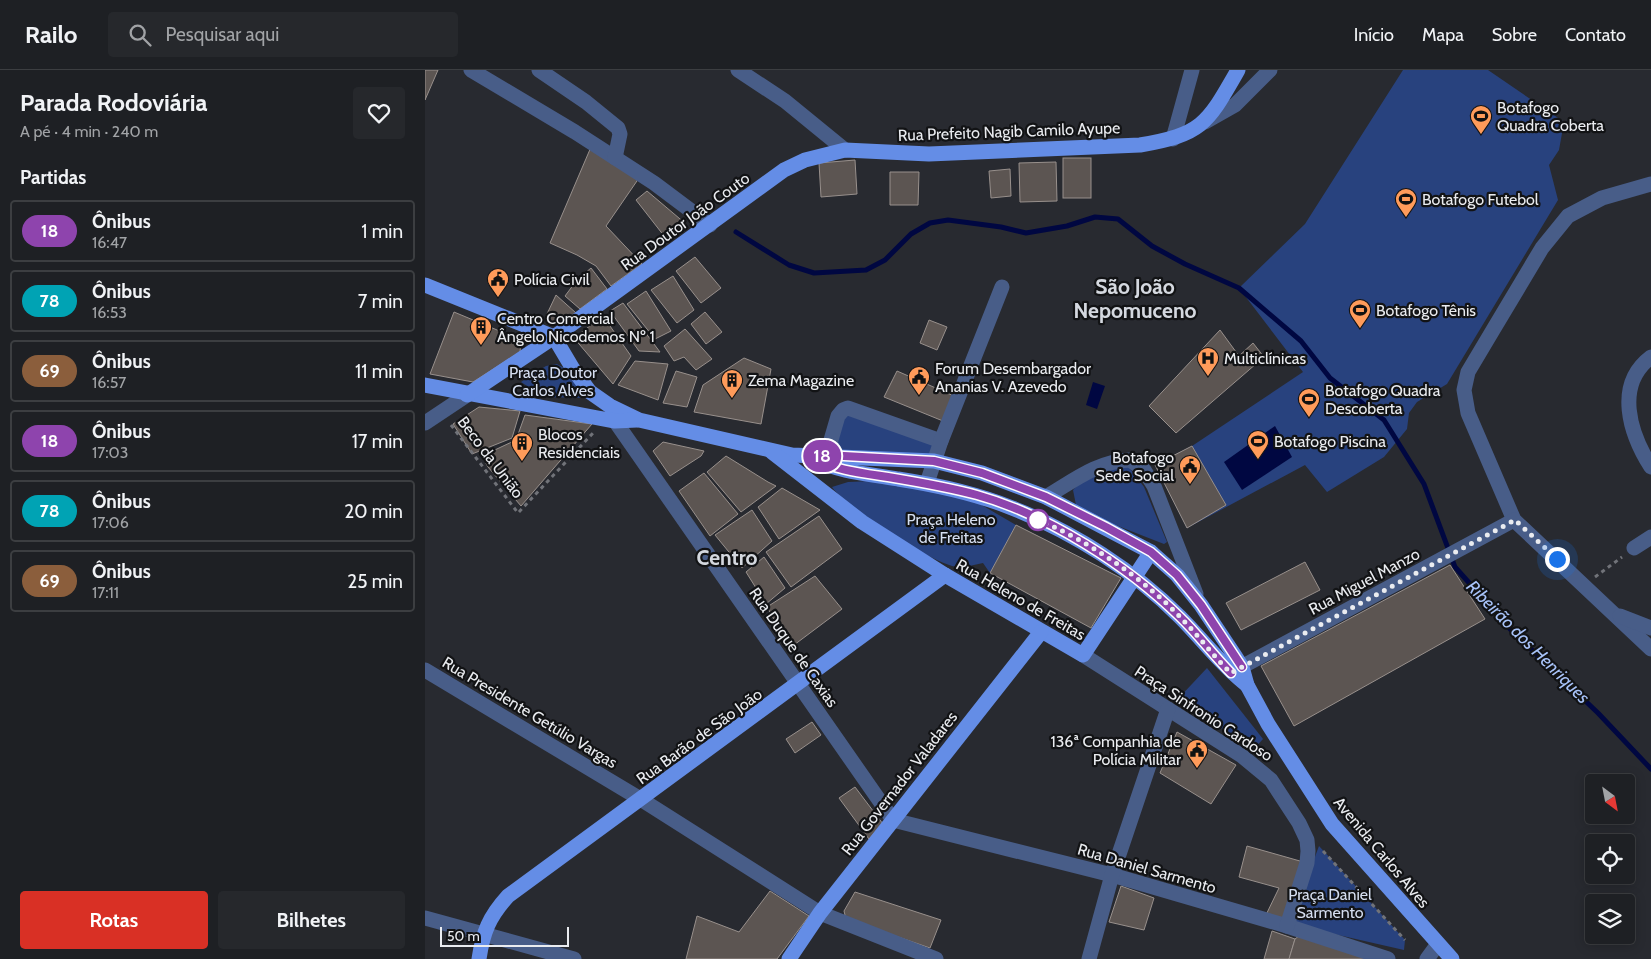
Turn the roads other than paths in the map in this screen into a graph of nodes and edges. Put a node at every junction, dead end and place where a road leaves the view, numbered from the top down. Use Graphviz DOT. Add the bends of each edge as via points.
graph roads {
  1 [pos="471,70"];
  2 [pos="539,70"];
  3 [pos="738,70"];
  4 [pos="1192,70"];
  5 [pos="1238,70"];
  6 [pos="1270,70"];
  7 [pos="1205,122"];
  8 [pos="1173,139"];
  9 [pos="845,150"];
  10 [pos="615,158"];
  11 [pos="1651,184"];
  12 [pos="710,225"];
  13 [pos="425,285"];
  14 [pos="1002,287"];
  15 [pos="554,337"];
  16 [pos="1651,357"];
  17 [pos="425,385"];
  18 [pos="467,395"];
  19 [pos="639,420"];
  20 [pos="615,421"];
  21 [pos="425,423"];
  22 [pos="941,441"];
  23 [pos="770,451"];
  24 [pos="820,459"];
  25 [pos="934,461"];
  26 [pos="1651,467"];
  27 [pos="927,483"];
  28 [pos="1046,497"];
  29 [pos="1515,520"];
  30 [pos="1651,536"];
  31 [pos="1634,548"];
  32 [pos="1151,552"];
  33 [pos="945,576"];
  34 [pos="1135,577"];
  35 [pos="1201,605"];
  36 [pos="1611,613"];
  37 [pos="1651,628"];
  38 [pos="1041,632"];
  39 [pos="1651,649"];
  40 [pos="1083,655"];
  41 [pos="425,670"];
  42 [pos="1236,670"];
  43 [pos="798,684"];
  44 [pos="1168,709"];
  45 [pos="642,800"];
  46 [pos="893,820"];
  47 [pos="1112,875"];
  48 [pos="820,913"];
  49 [pos="425,918"];
  50 [pos="1287,926"];
  51 [pos="483,933"];
  52 [pos="1438,944"];
  53 [pos="479,959"];
  54 [pos="574,959"];
  55 [pos="789,959"];
  56 [pos="935,959"];
  57 [pos="1089,959"];
  58 [pos="1388,959"];
  59 [pos="1427,959"];
  60 [pos="1452,959"];
  1 -- 10 [label="street"];
  2 -- 10 [label="street" via="619,128"];
  3 -- 9 [label="street" via="785,101"];
  4 -- 8 [label="street"];
  5 -- 7 [label="main road"];
  6 -- 7 [label="street" via="1235,105"];
  7 -- 8 [label="main road, Rua Prefeito Nagib Camilo Ayupe"];
  8 -- 9 [label="main road, Rua Prefeito Nagib Camilo Ayupe" via="1140,145 929,154"];
  9 -- 12 [label="main road, Rua Doutor João Couto" via="805,160 784,170"];
  10 -- 12 [label="street"];
  11 -- 29 [label="street" via="1602,198 1568,216 1542,248 1469,372 1463,390 1468,412"];
  12 -- 15 [label="main road, Rua Doutor João Couto"];
  13 -- 15 [label="main road"];
  14 -- 22 [label="street"];
  15 -- 18 [label="main road, Rua Doutor João Couto"];
  15 -- 19 [label="main road" via="590,392"];
  16 -- 26 [label="street" via="1630,385 1627,403 1636,437"];
  17 -- 18 [label="main road"];
  18 -- 20 [label="main road"];
  18 -- 21 [label="street"];
  19 -- 20 [label="main road"];
  19 -- 23 [label="main road"];
  20 -- 43 [label="street, Rua Duque de Caxias"];
  22 -- 24 [label="street" via="848,408 838,416"];
  22 -- 25 [label="street"];
  23 -- 24 [label="main road"];
  23 -- 33 [label="main road, Rua Heleno de Freitas" via="862,522"];
  24 -- 25 [label="main road"];
  24 -- 27 [label="main road"];
  25 -- 27 [label="street"];
  25 -- 28 [label="main road" via="982,473"];
  27 -- 34 [label="main road" via="978,495 1014,508 1086,546"];
  28 -- 32 [label="main road"];
  28 -- 35 [label="street" via="1113,460 1130,460 1144,470 1154,486"];
  29 -- 36 [label="street"];
  29 -- 42 [label="street, Rua Miguel Manzo"];
  30 -- 31 [label="street"];
  32 -- 34 [label="main road"];
  32 -- 35 [label="main road" via="1177,575"];
  33 -- 38 [label="main road, Rua Heleno de Freitas"];
  33 -- 43 [label="main road, Rua Barão de São João"];
  34 -- 40 [label="main road"];
  34 -- 42 [label="main road"];
  35 -- 42 [label="main road"];
  36 -- 37 [label="street"];
  36 -- 39 [label="street"];
  38 -- 40 [label="main road, Rua Heleno de Freitas"];
  38 -- 46 [label="main road, Rua Governador Valadares"];
  40 -- 44 [label="street, Praça Sinfronio Cardoso"];
  41 -- 45 [label="street, Rua Presidente Getúlio Vargas"];
  42 -- 52 [label="main road, Avenida Carlos Alves" via="1332,824"];
  43 -- 45 [label="main road, Rua Barão de São João"];
  43 -- 46 [label="street, Rua Duque de Caxias"];
  44 -- 47 [label="street"];
  44 -- 50 [label="street, Praça Sinfronio Cardoso" via="1260,768 1299,823 1307,839 1307,864"];
  45 -- 48 [label="street, Rua Presidente Getúlio Vargas"];
  45 -- 51 [label="main road, Rua Barão de São João" via="508,896"];
  46 -- 47 [label="street, Rua Daniel Sarmento"];
  46 -- 48 [label="main road, Rua Governador Valadares"];
  47 -- 50 [label="street, Rua Daniel Sarmento"];
  47 -- 57 [label="street"];
  48 -- 55 [label="main road, Rua Governador Valadares"];
  48 -- 56 [label="street, Rua Presidente Getúlio Vargas"];
  49 -- 51 [label="street"];
  50 -- 58 [label="street, Rua Daniel Sarmento"];
  51 -- 53 [label="main road"];
  51 -- 54 [label="street"];
  52 -- 59 [label="street"];
  52 -- 60 [label="main road, Avenida Carlos Alves"];
}
